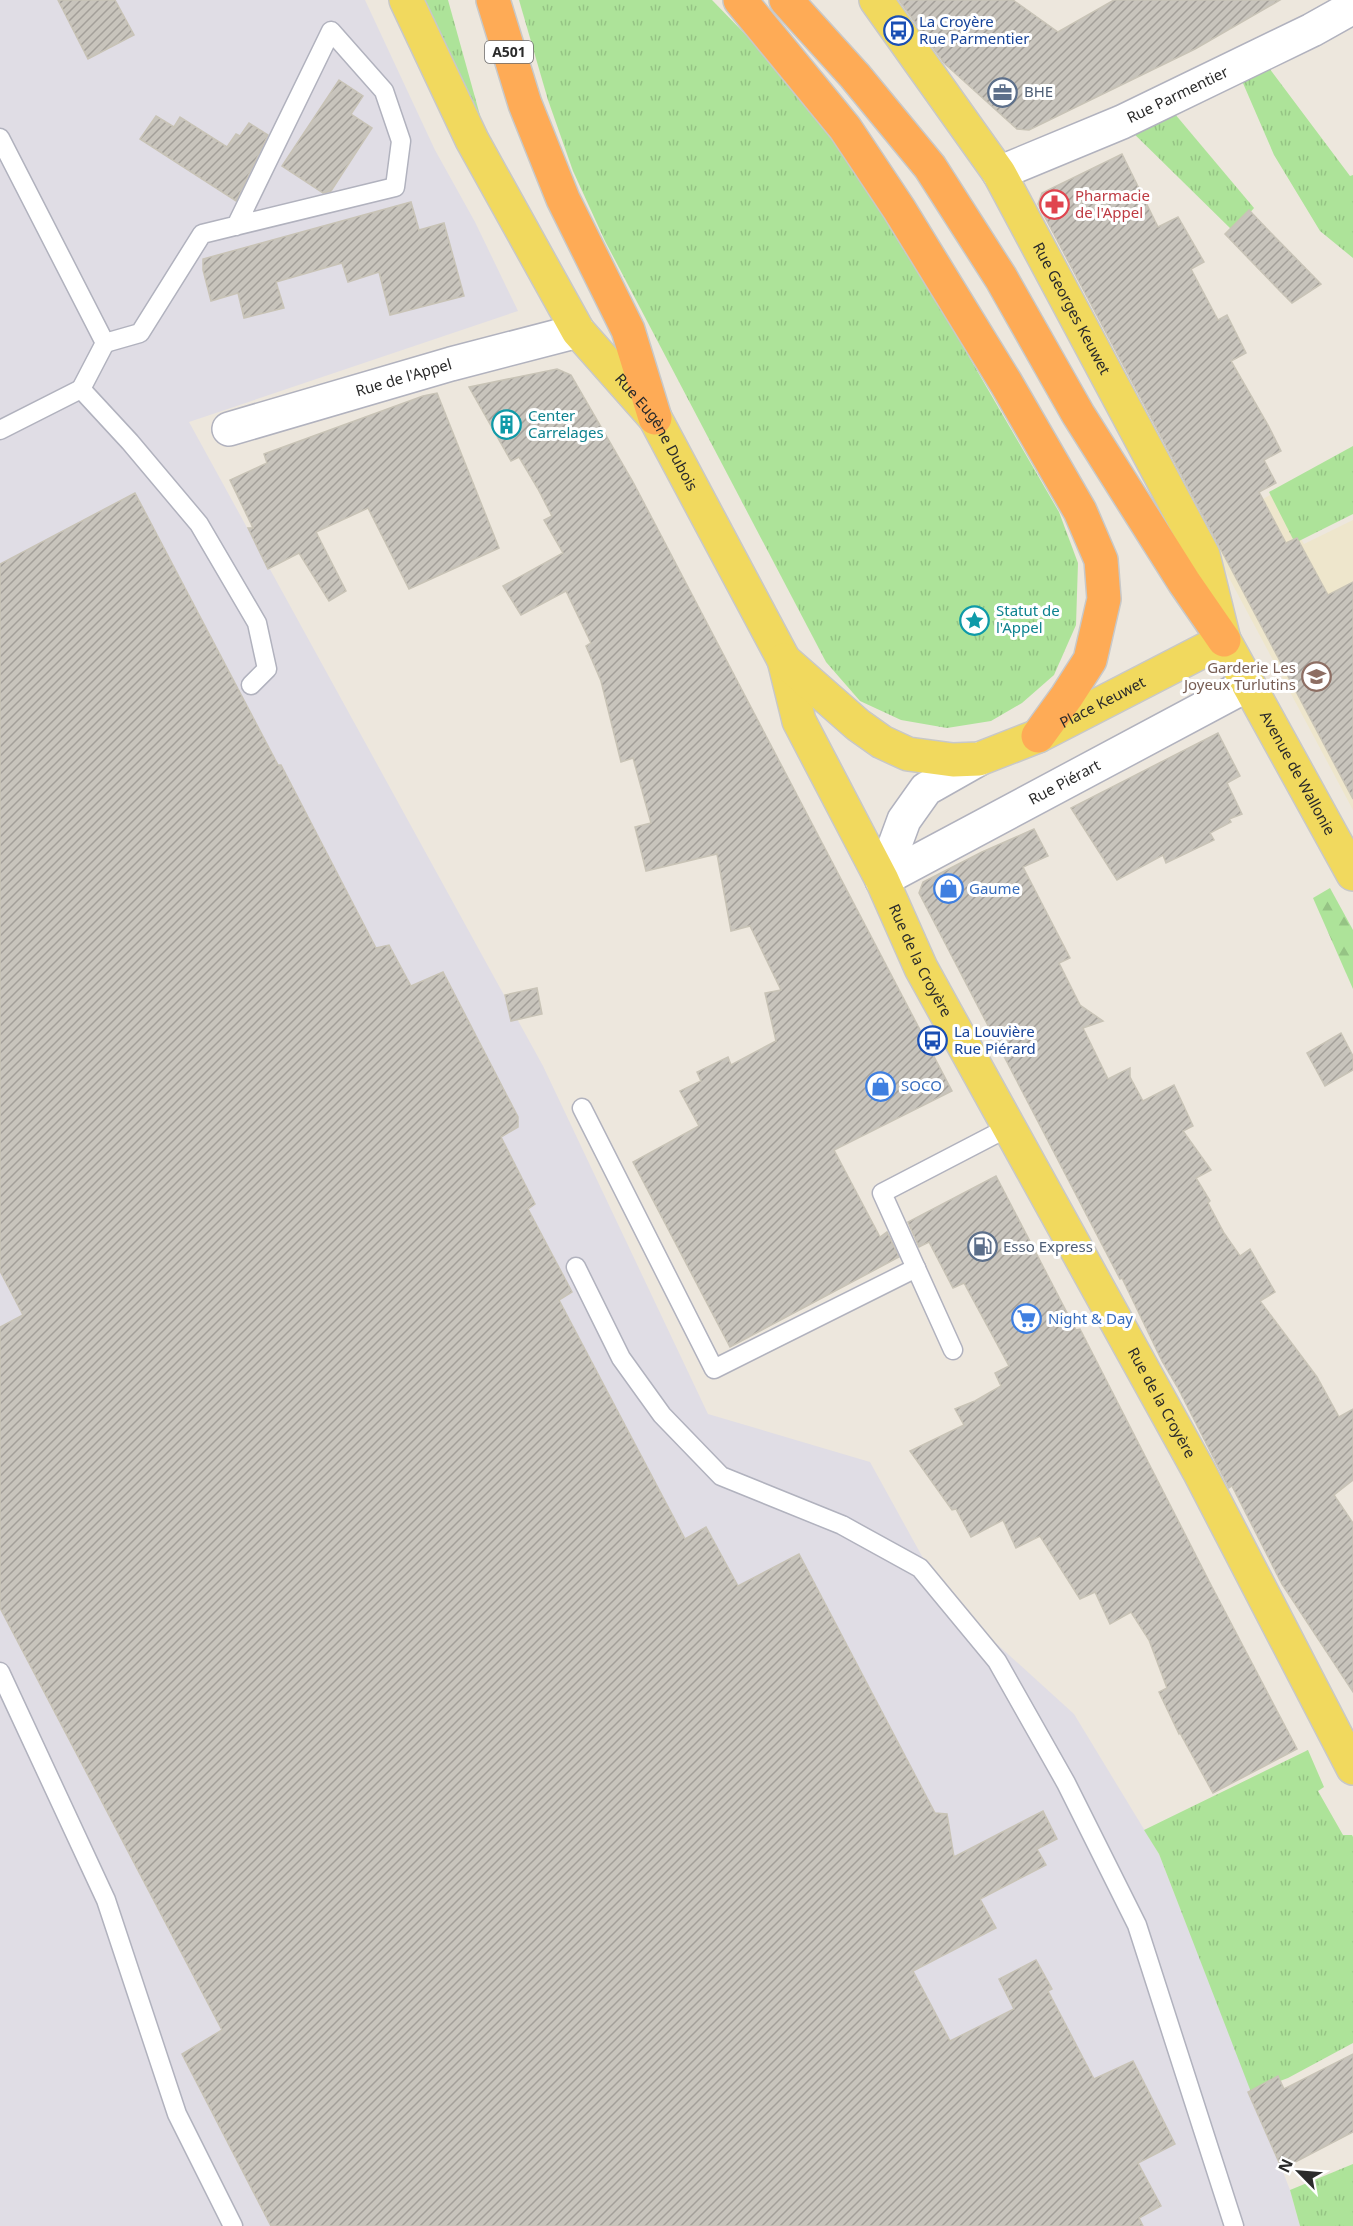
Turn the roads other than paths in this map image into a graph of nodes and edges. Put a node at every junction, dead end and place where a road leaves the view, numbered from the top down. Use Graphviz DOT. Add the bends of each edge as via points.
graph roads {
  1 [pos="406,0"];
  2 [pos="493,0"];
  3 [pos="786,0"];
  4 [pos="876,0"];
  5 [pos="743,3"];
  6 [pos="1353,7"];
  7 [pos="0,138"];
  8 [pos="999,173"];
  9 [pos="236,226"];
  10 [pos="578,331"];
  11 [pos="105,344"];
  12 [pos="81,389"];
  13 [pos="655,418"];
  14 [pos="229,429"];
  15 [pos="0,430"];
  16 [pos="1224,640"];
  17 [pos="784,660"];
  18 [pos="251,685"];
  19 [pos="1247,685"];
  20 [pos="1038,736"];
  21 [pos="979,759"];
  22 [pos="1353,874"];
  23 [pos="882,880"];
  24 [pos="582,1108"];
  25 [pos="1009,1127"];
  26 [pos="576,1267"];
  27 [pos="916,1268"];
  28 [pos="953,1350"];
  29 [pos="0,1672"];
  30 [pos="1353,1768"];
  31 [pos="233,2226"];
  32 [pos="1233,2226"];
  1 -- 10 [label="main road, Rue Eugène Dubois" via="472,140"];
  2 -- 13 [label="highway, A501" via="525,104 563,199 628,330"];
  3 -- 16 [label="highway" via="930,167 1001,278 1078,414"];
  4 -- 8 [label="main road, Rue Georges Keuwet"];
  5 -- 20 [label="highway" via="845,128 899,209 1006,383 1080,512 1101,560 1104,599 1090,660"];
  6 -- 8 [label="street, Rue Parmentier" via="1122,122"];
  7 -- 11 [label="lane"];
  8 -- 16 [label="main road, Rue Georges Keuwet" via="1203,555"];
  9 -- 9 [label="lane" via="395,188 401,141 384,91 331,31"];
  9 -- 11 [label="lane" via="202,234 140,333"];
  10 -- 13 [label="main road, Rue Eugène Dubois"];
  10 -- 14 [label="street, Rue de l'Appel"];
  11 -- 12 [label="lane"];
  12 -- 15 [label="lane"];
  12 -- 18 [label="lane" via="199,524 257,623 267,669"];
  13 -- 17 [label="main road, Rue Eugène Dubois"];
  16 -- 19 [label="main road, Avenue de Wallonie"];
  16 -- 20 [label="main road, Place Keuwet"];
  17 -- 21 [label="main road, Place Keuwet" via="882,742 908,754"];
  17 -- 23 [label="main road, Rue Eugène Dubois" via="799,721"];
  19 -- 22 [label="main road, Avenue de Wallonie"];
  19 -- 23 [label="street, Rue Piérart"];
  20 -- 21 [label="main road, Place Keuwet"];
  21 -- 23 [label="street, Place Keuwet" via="926,789 904,820"];
  23 -- 25 [label="main road, Rue de la Croyère" via="921,968"];
  24 -- 27 [label="lane" via="714,1369"];
  25 -- 27 [label="lane" via="882,1193"];
  25 -- 30 [label="main road, Rue de la Croyère" via="1199,1471"];
  26 -- 32 [label="lane" via="621,1358 662,1415 721,1476 842,1525 920,1568 997,1661 1066,1783 1137,1925"];
  27 -- 28 [label="lane"];
  29 -- 31 [label="lane" via="106,1900 177,2114"];
}
